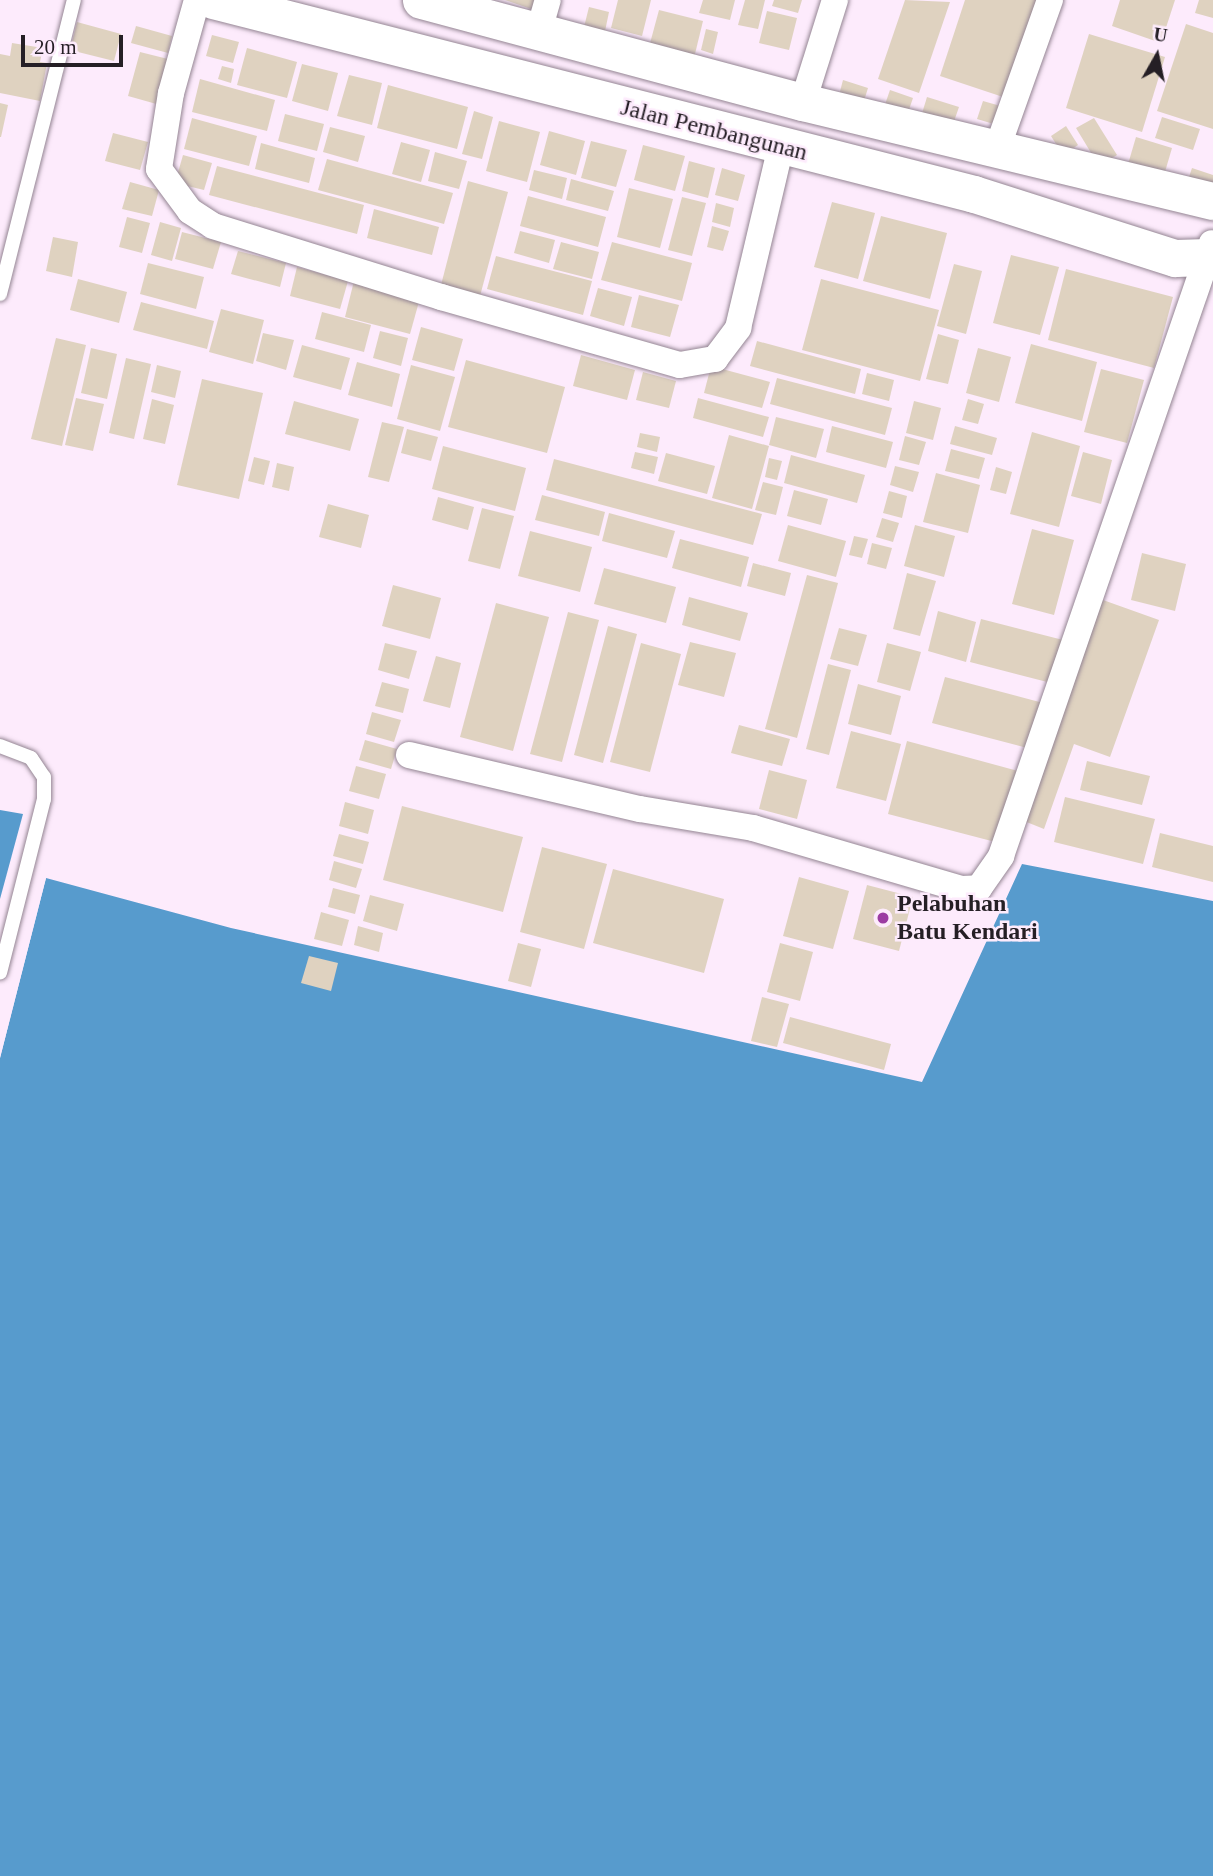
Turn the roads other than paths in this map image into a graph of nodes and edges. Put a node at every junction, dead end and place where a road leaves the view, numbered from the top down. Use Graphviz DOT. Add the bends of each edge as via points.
graph roads {
  1 [pos="74,0"];
  2 [pos="197,0"];
  3 [pos="213,0"];
  4 [pos="421,0"];
  5 [pos="835,0"];
  6 [pos="1050,0"];
  7 [pos="543,17"];
  8 [pos="803,102"];
  9 [pos="781,146"];
  10 [pos="1002,147"];
  11 [pos="1213,201"];
  12 [pos="1211,252"];
  13 [pos="0,294"];
  14 [pos="0,746"];
  15 [pos="409,755"];
  16 [pos="0,973"];
  1 -- 13 [label="lane"];
  2 -- 9 [label="street" via="171,93 159,169 190,212 213,226 680,365 715,359 738,328"];
  3 -- 9 [label="main road, Jalan Pembangunan"];
  4 -- 7 [label="main road, Jalan Pembangunan"];
  5 -- 8 [label="street"];
  6 -- 10 [label="street"];
  7 -- 8 [label="main road, Jalan Pembangunan"];
  8 -- 10 [label="main road, Jalan Pembangunan"];
  9 -- 12 [label="main road, Jalan Pembangunan" via="974,194 1175,258"];
  10 -- 11 [label="main road, Jalan Pembangunan"];
  12 -- 15 [label="street" via="989,881 962,889 753,828 640,810"];
  14 -- 16 [label="lane" via="31,758 44,777 44,799"];
}
